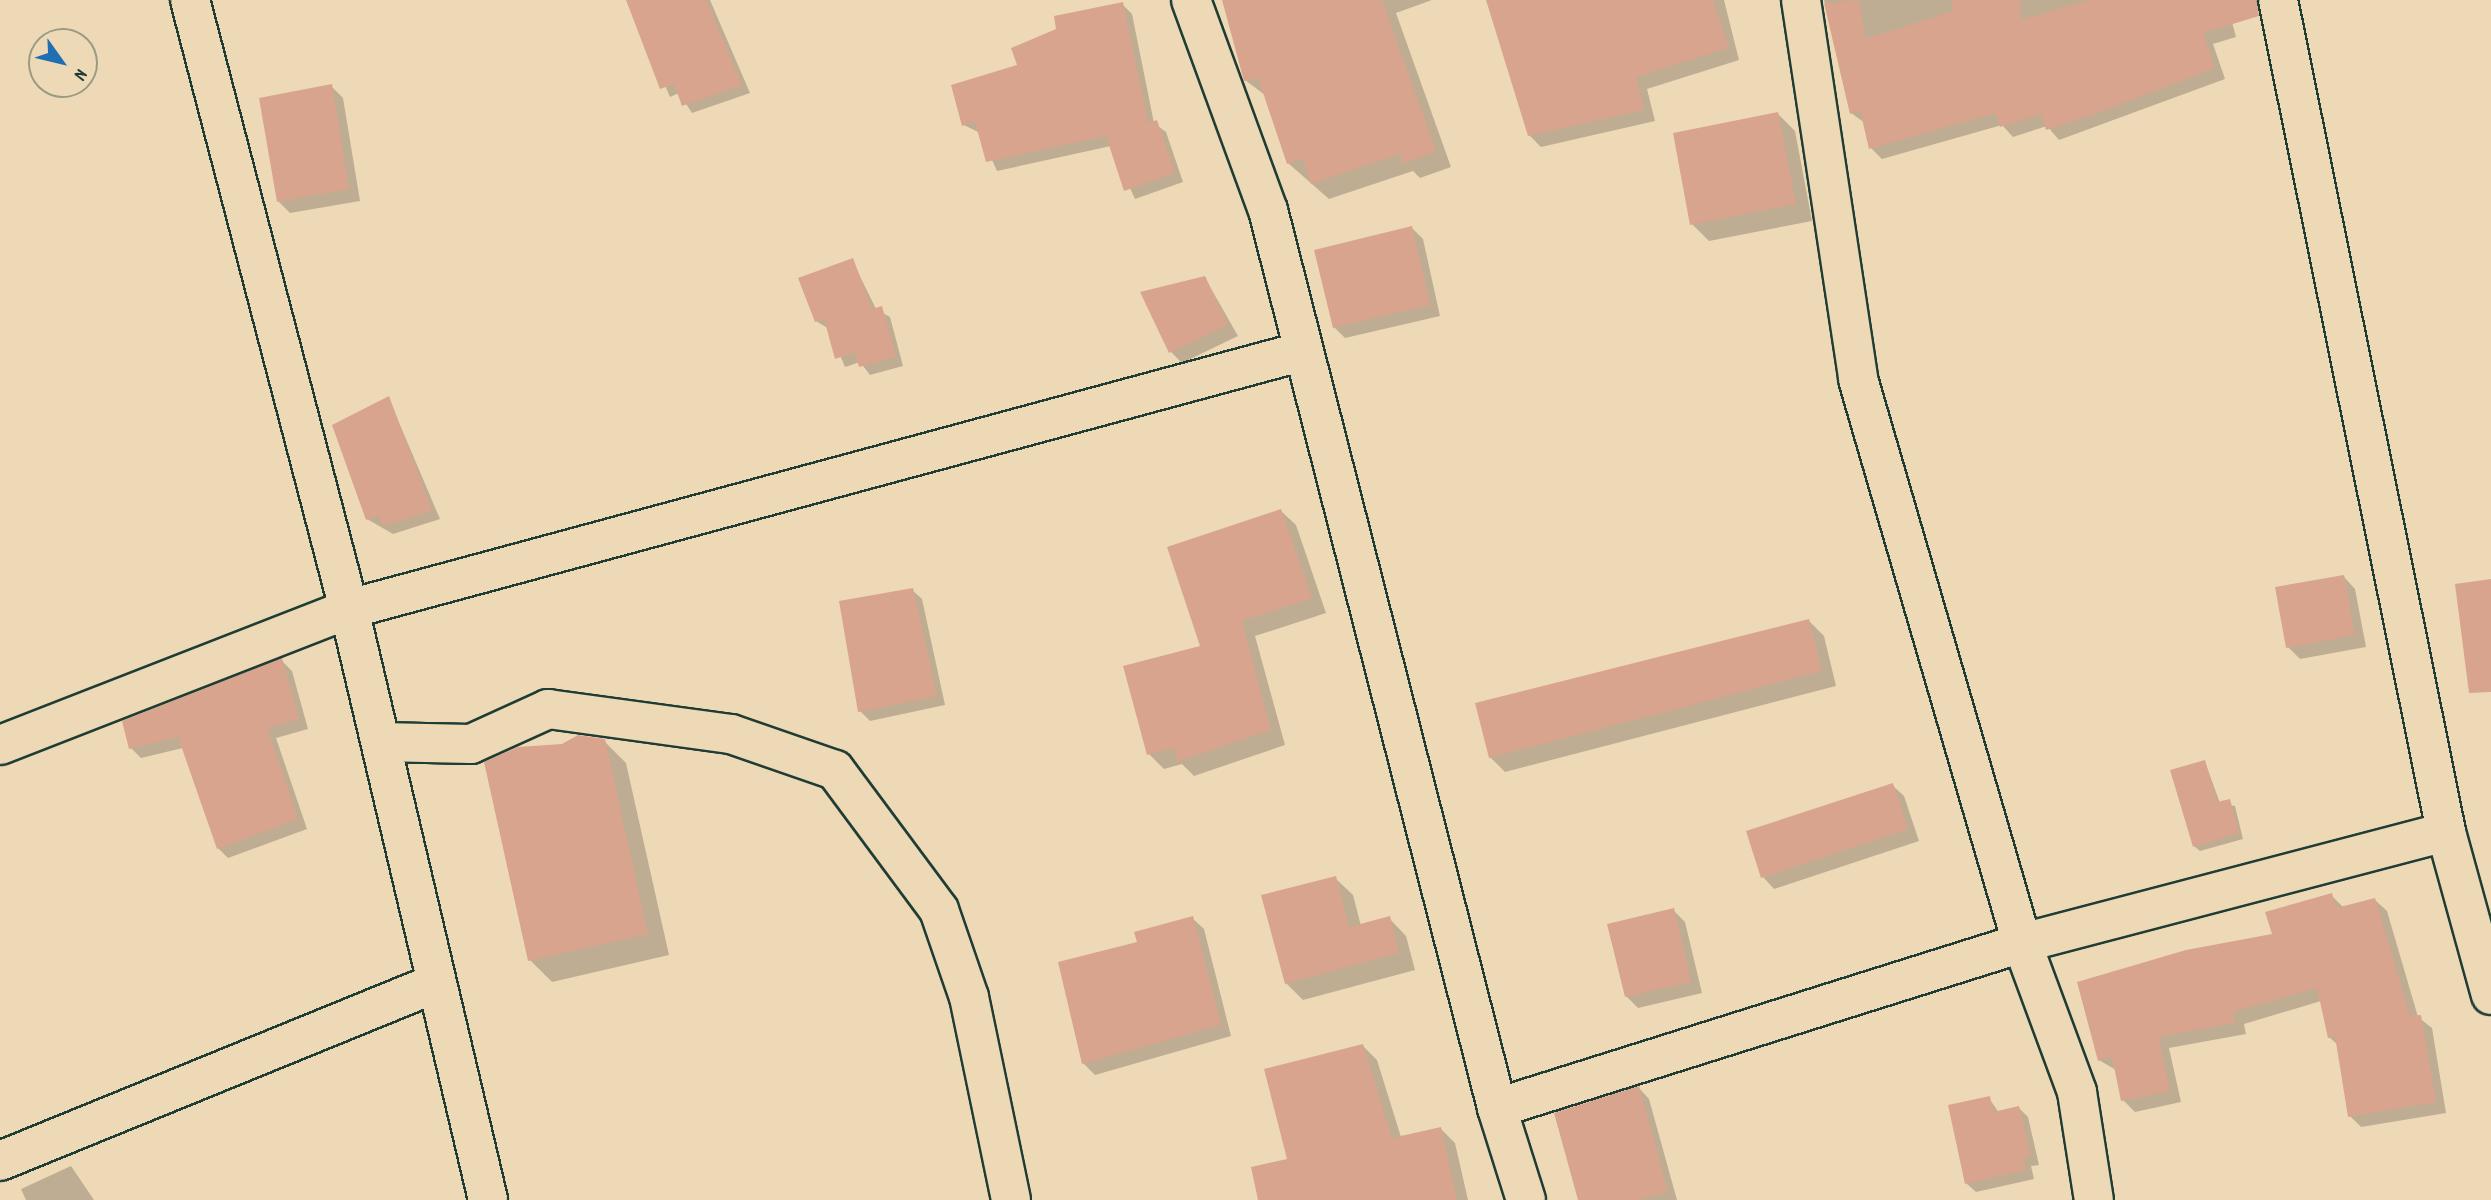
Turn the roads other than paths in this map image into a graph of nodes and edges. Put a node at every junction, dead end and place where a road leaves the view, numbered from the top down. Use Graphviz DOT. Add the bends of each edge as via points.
graph roads {
  1 [pos="190,0"];
  2 [pos="1191,0"];
  3 [pos="1801,0"];
  4 [pos="2278,0"];
  5 [pos="1304,351"];
  6 [pos="349,610"];
  7 [pos="381,742"];
  8 [pos="0,745"];
  9 [pos="2446,832"];
  10 [pos="2022,943"];
  11 [pos="432,985"];
  12 [pos="2491,995"];
  13 [pos="1497,1108"];
  14 [pos="0,1161"];
  15 [pos="488,1200"];
  16 [pos="1012,1200"];
  17 [pos="1526,1200"];
  18 [pos="2094,1200"];
  1 -- 6 [label="street"];
  2 -- 5 [label="street" via="1268,211"];
  3 -- 10 [label="street" via="1858,379"];
  4 -- 9 [label="street"];
  5 -- 6 [label="street"];
  5 -- 13 [label="street"];
  6 -- 7 [label="street"];
  6 -- 8 [label="street"];
  7 -- 11 [label="street"];
  7 -- 16 [label="street" via="471,744 548,709 731,734 835,770 939,910 970,997"];
  9 -- 10 [label="street"];
  9 -- 12 [label="street"];
  10 -- 13 [label="street"];
  10 -- 18 [label="street" via="2077,1092"];
  11 -- 14 [label="street"];
  11 -- 15 [label="street"];
  13 -- 17 [label="street"];
}
